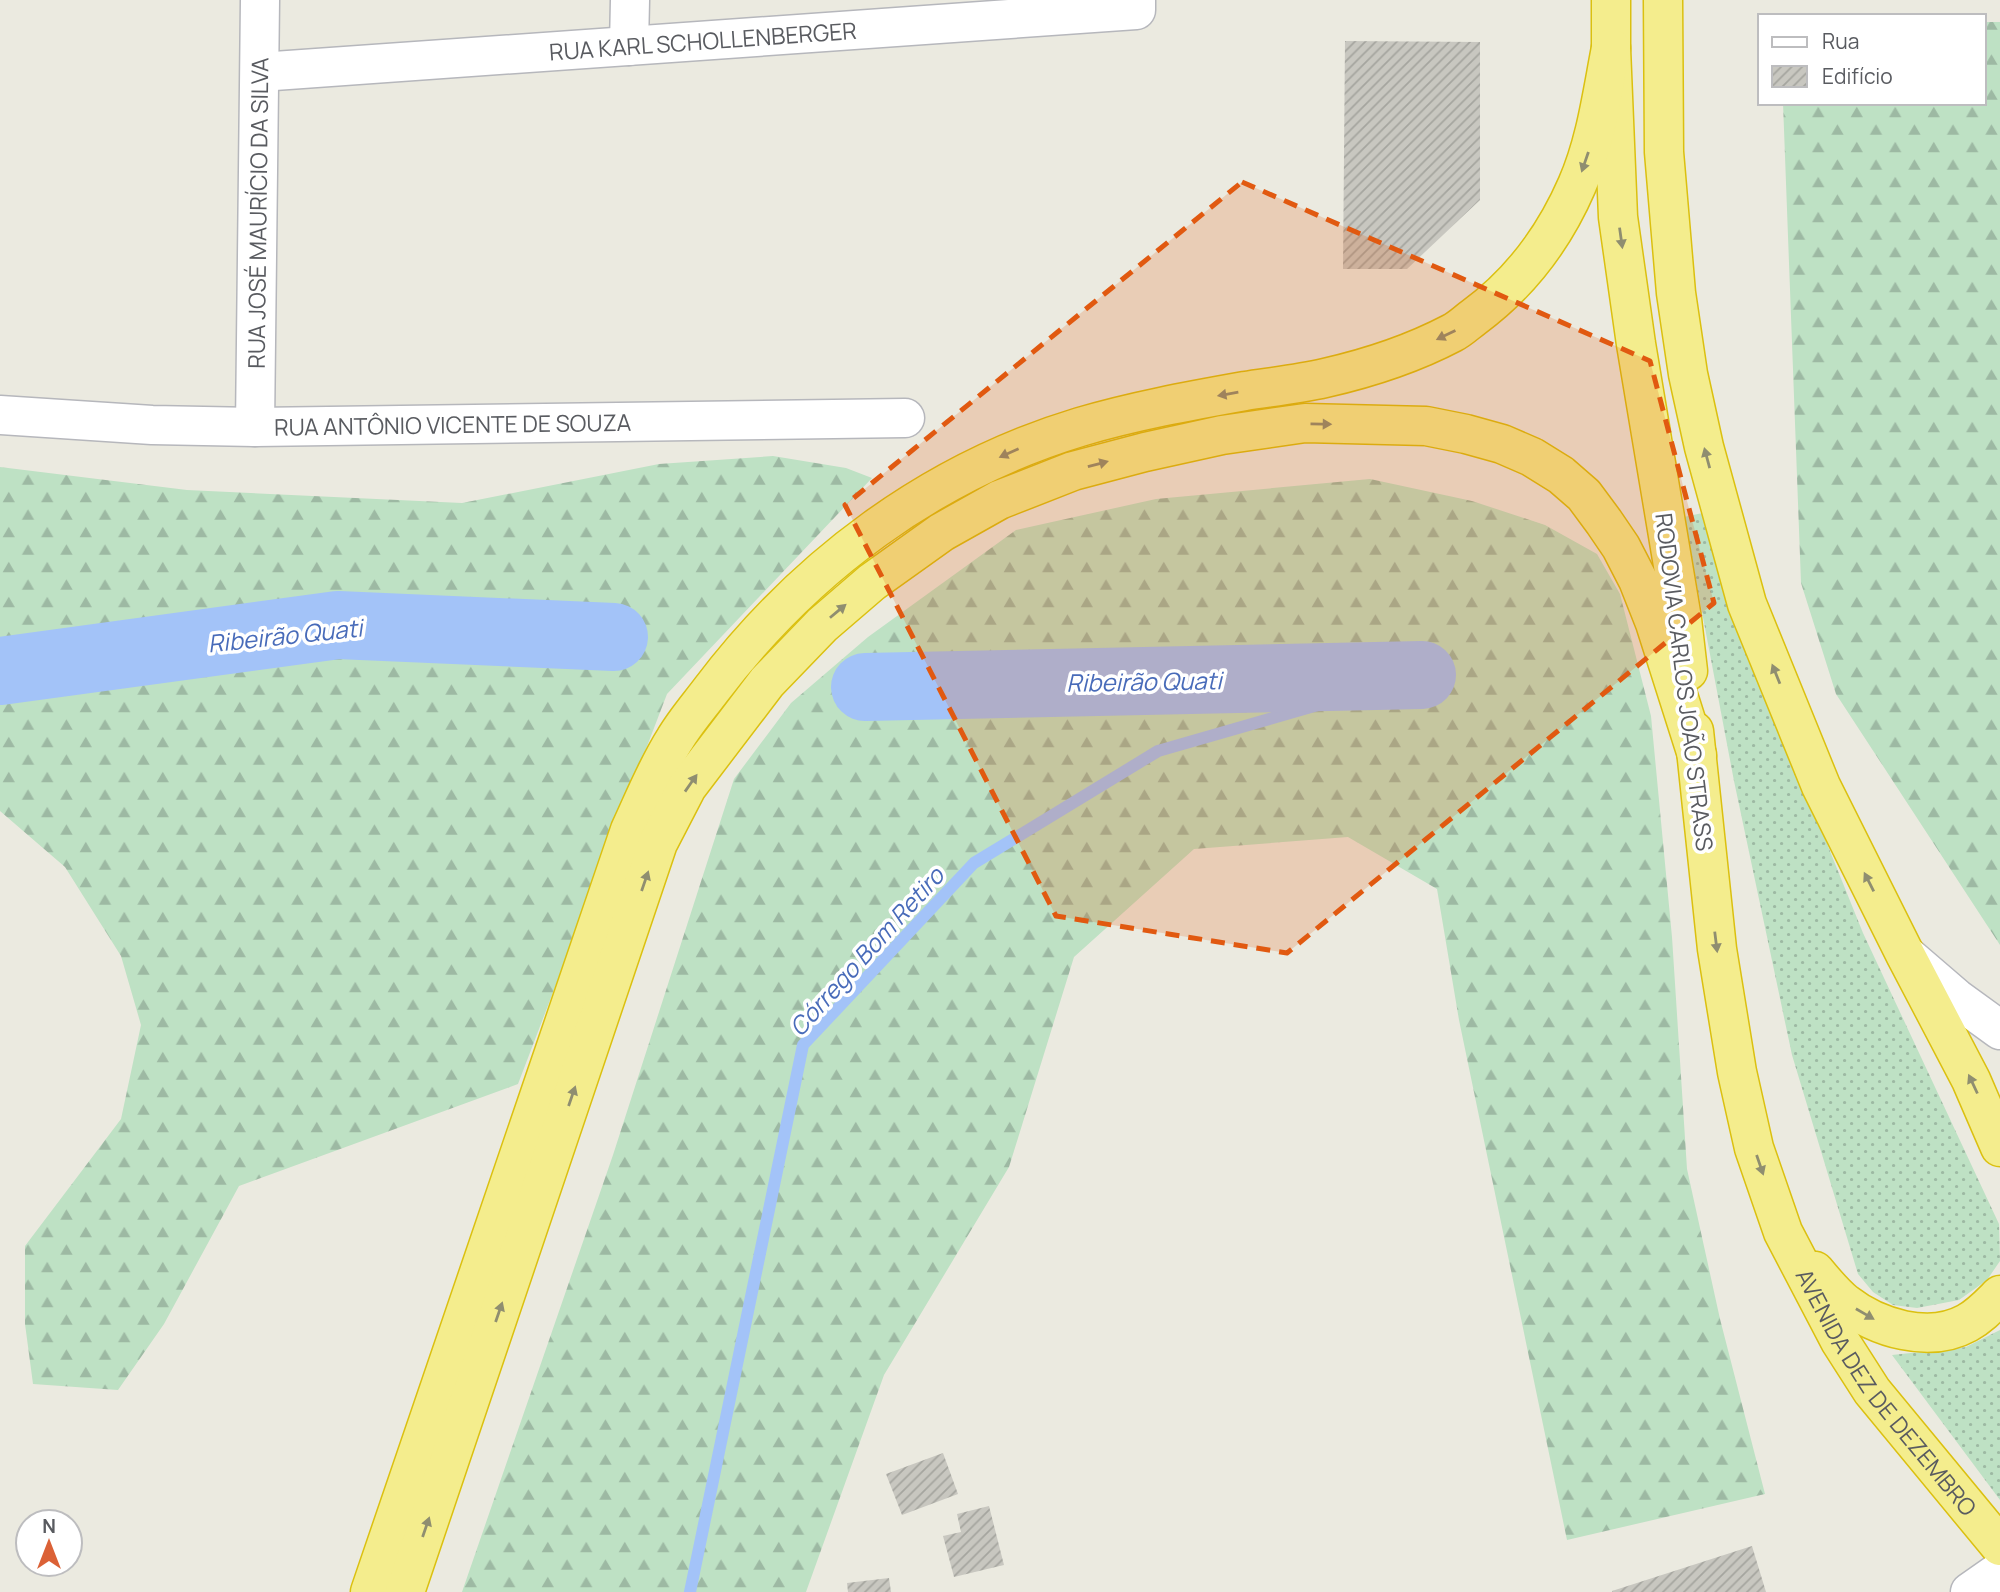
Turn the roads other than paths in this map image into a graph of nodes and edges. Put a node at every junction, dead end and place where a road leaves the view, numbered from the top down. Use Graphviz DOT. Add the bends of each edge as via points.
graph roads {
  1 [pos="260,0"];
  2 [pos="630,0"];
  3 [pos="1136,0"];
  4 [pos="1611,0"];
  5 [pos="1662,0"];
  6 [pos="629,46"];
  7 [pos="1611,48"];
  8 [pos="260,72"];
  9 [pos="0,415"];
  10 [pos="905,418"];
  11 [pos="255,427"];
  12 [pos="1697,755"];
  13 [pos="1905,954"];
  14 [pos="2000,1030"];
  15 [pos="2000,1147"];
  16 [pos="1783,1232"];
  17 [pos="2000,1295"];
  18 [pos="2000,1546"];
  19 [pos="2000,1571"];
  20 [pos="370,1592"];
  21 [pos="405,1592"];
  22 [pos="1970,1592"];
  1 -- 8 [label="street, RUA JOSÉ MAURÍCIO DA SILVA"];
  2 -- 6 [label="street"];
  3 -- 6 [label="street, RUA KARL SCHOLLENBERGER" via="1136,10"];
  4 -- 7 [label="highway, RODOVIA CARLOS JOÃO STRASS"];
  13 -- 5 [label="highway, one-way" via="1821,786 1747,604 1704,447 1686,360 1671,239 1664,152"];
  6 -- 8 [label="street, RUA KARL SCHOLLENBERGER"];
  7 -- 12 [label="highway, RODOVIA CARLOS JOÃO STRASS, one-way" via="1618,217 1682,619"];
  7 -- 20 [label="highway, one-way" via="1594,138 1555,230 1495,302 1455,331 1358,370 1153,407 1011,452 904,509 849,547 769,620 732,662 674,739 630,830"];
  8 -- 11 [label="street, RUA JOSÉ MAURÍCIO DA SILVA"];
  9 -- 11 [label="street, RUA ANTÔNIO VICENTE DE SOUZA"];
  10 -- 11 [label="street, RUA ANTÔNIO VICENTE DE SOUZA"];
  12 -- 16 [label="highway, RODOVIA CARLOS JOÃO STRASS, one-way" via="1717,949 1737,1072 1754,1148"];
  21 -- 12 [label="highway, one-way" via="658,842 687,787 767,682 872,582 942,532 999,500 1073,471 1222,435 1305,423 1426,426 1502,444 1561,475 1584,495 1621,547 1655,623"];
  13 -- 14 [label="street"];
  15 -- 13 [label="highway, one-way" via="1971,1080"];
  16 -- 17 [label="highway, one-way" via="1845,1303 1899,1330 1949,1330 1967,1323"];
  16 -- 18 [label="highway, AVENIDA DEZ DE DEZEMBRO" via="1840,1341 1872,1391"];
  19 -- 22 [label="street"];
}
